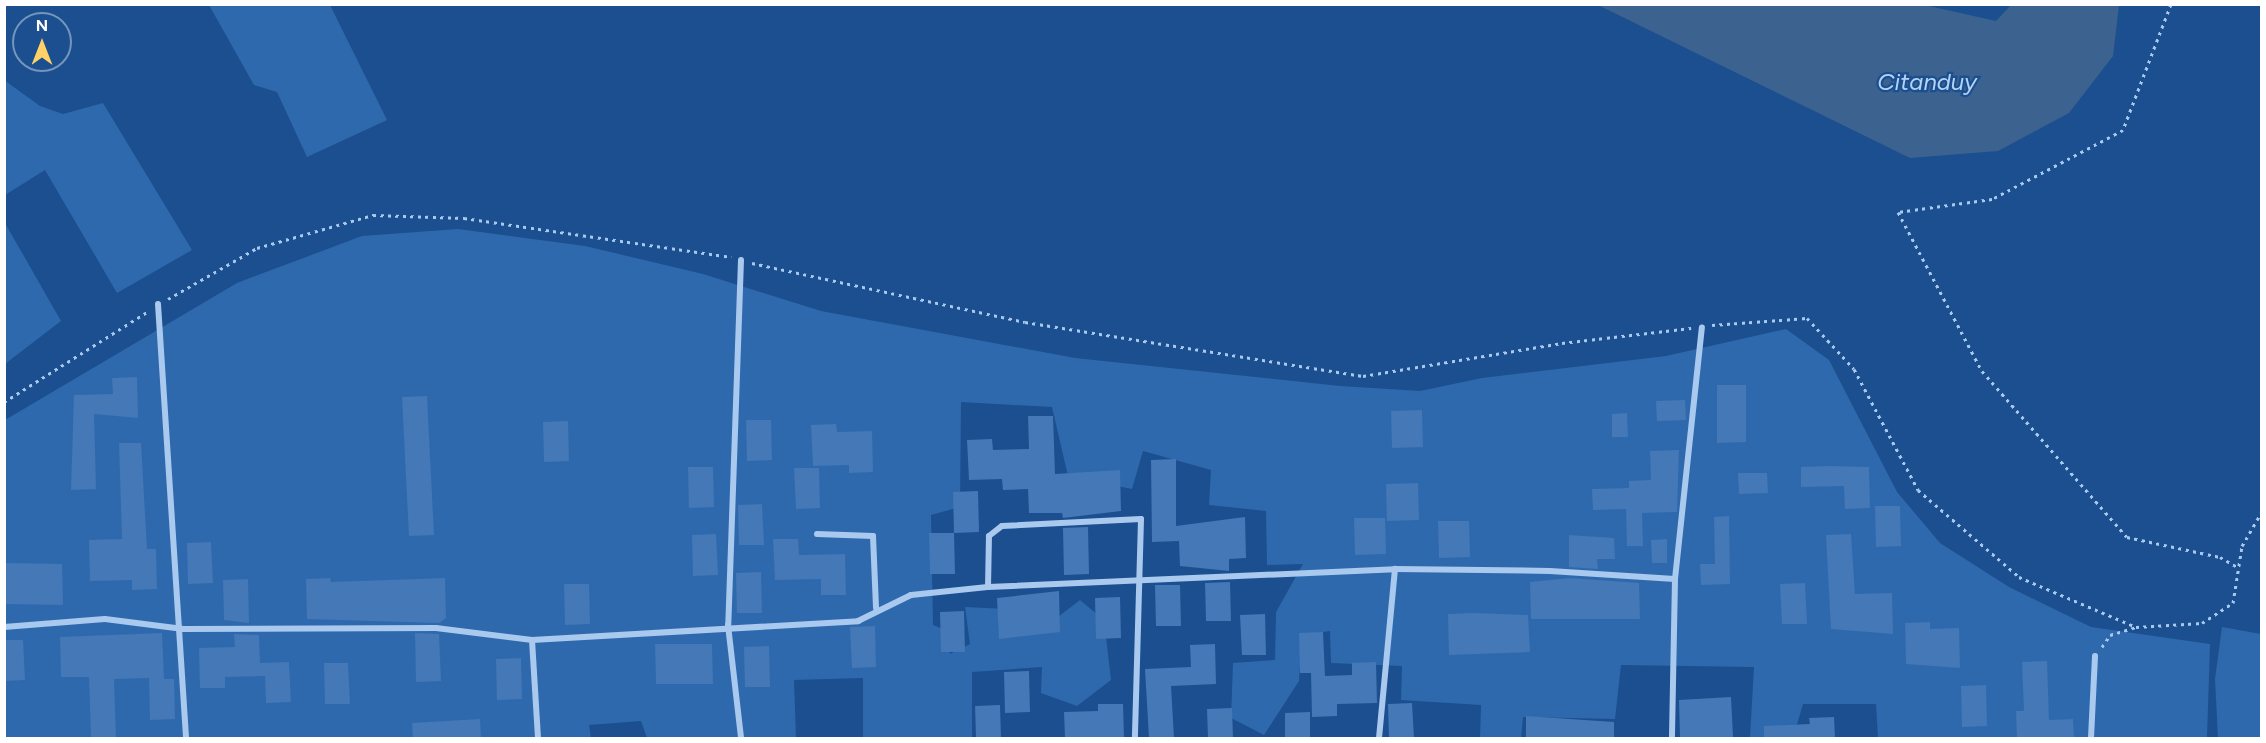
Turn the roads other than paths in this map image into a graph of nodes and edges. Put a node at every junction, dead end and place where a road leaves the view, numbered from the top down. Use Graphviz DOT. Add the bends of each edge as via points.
graph roads {
  1 [pos="741,260"];
  2 [pos="158,304"];
  3 [pos="1702,327"];
  4 [pos="817,534"];
  5 [pos="1395,569"];
  6 [pos="1675,579"];
  7 [pos="1137,580"];
  8 [pos="988,587"];
  9 [pos="876,608"];
  10 [pos="728,625"];
  11 [pos="4,627"];
  12 [pos="183,629"];
  13 [pos="532,639"];
  14 [pos="2095,656"];
  15 [pos="186,738"];
  16 [pos="538,738"];
  17 [pos="741,738"];
  18 [pos="1135,738"];
  19 [pos="1379,738"];
  20 [pos="1672,738"];
  21 [pos="2091,738"];
  1 -- 10 [label="street"];
  2 -- 12 [label="street"];
  3 -- 6 [label="street"];
  4 -- 9 [label="street" via="873,536"];
  5 -- 6 [label="street"];
  5 -- 7 [label="street"];
  5 -- 19 [label="street"];
  6 -- 20 [label="street"];
  7 -- 8 [label="street"];
  7 -- 8 [label="street" via="1144,522 1136,517 1002,526 989,536"];
  7 -- 18 [label="street"];
  8 -- 9 [label="street" via="911,595"];
  9 -- 10 [label="street" via="858,621"];
  10 -- 13 [label="street"];
  10 -- 17 [label="street"];
  11 -- 12 [label="street" via="105,619"];
  12 -- 13 [label="street" via="436,628"];
  12 -- 15 [label="street"];
  13 -- 16 [label="street"];
  14 -- 21 [label="street"];
}
